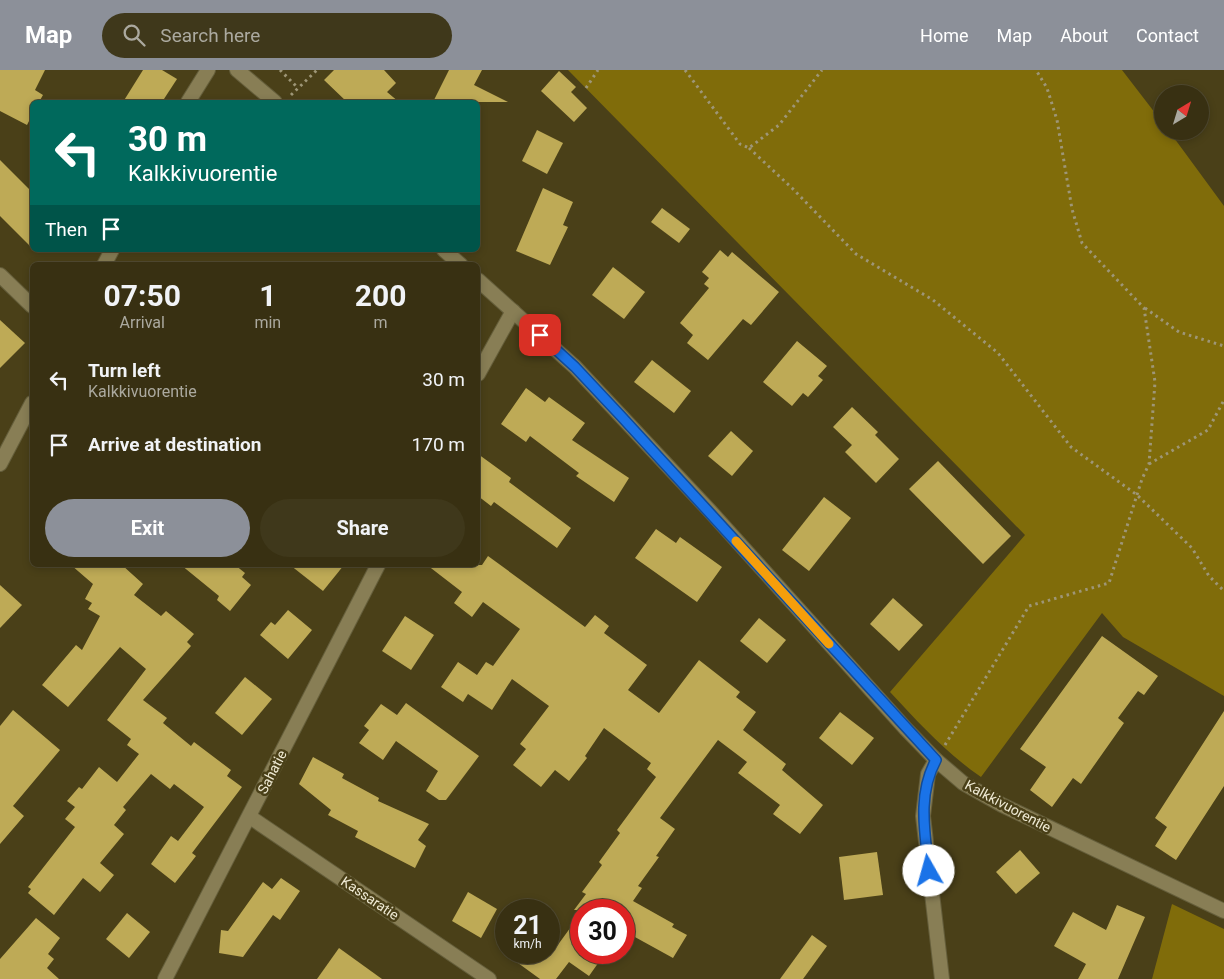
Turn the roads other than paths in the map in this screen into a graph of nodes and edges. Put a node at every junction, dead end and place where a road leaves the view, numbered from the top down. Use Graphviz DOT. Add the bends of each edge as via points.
graph roads {
  1 [pos="208,70"];
  2 [pos="237,70"];
  3 [pos="189,100"];
  4 [pos="282,100"];
  5 [pos="446,252"];
  6 [pos="458,262"];
  7 [pos="0,275"];
  8 [pos="480,282"];
  9 [pos="30,304"];
  10 [pos="513,311"];
  11 [pos="480,370"];
  12 [pos="30,407"];
  13 [pos="0,464"];
  14 [pos="377,567"];
  15 [pos="936,760"];
  16 [pos="250,817"];
  17 [pos="1224,910"];
  18 [pos="165,979"];
  19 [pos="489,979"];
  20 [pos="942,979"];
  1 -- 3 [label="street"];
  2 -- 4 [label="street"];
  5 -- 6 [label="street"];
  7 -- 9 [label="street"];
  8 -- 10 [label="street, Kalkkivuorentie"];
  10 -- 11 [label="street"];
  10 -- 15 [label="street, Kalkkivuorentie" via="575,367"];
  12 -- 13 [label="street"];
  14 -- 16 [label="street, Sahatie"];
  15 -- 17 [label="street, Kalkkivuorentie" via="963,783 1002,805"];
  15 -- 20 [label="street" via="928,774 922,816"];
  16 -- 18 [label="street, Sahatie"];
  16 -- 19 [label="street, Kassaratie"];
}
